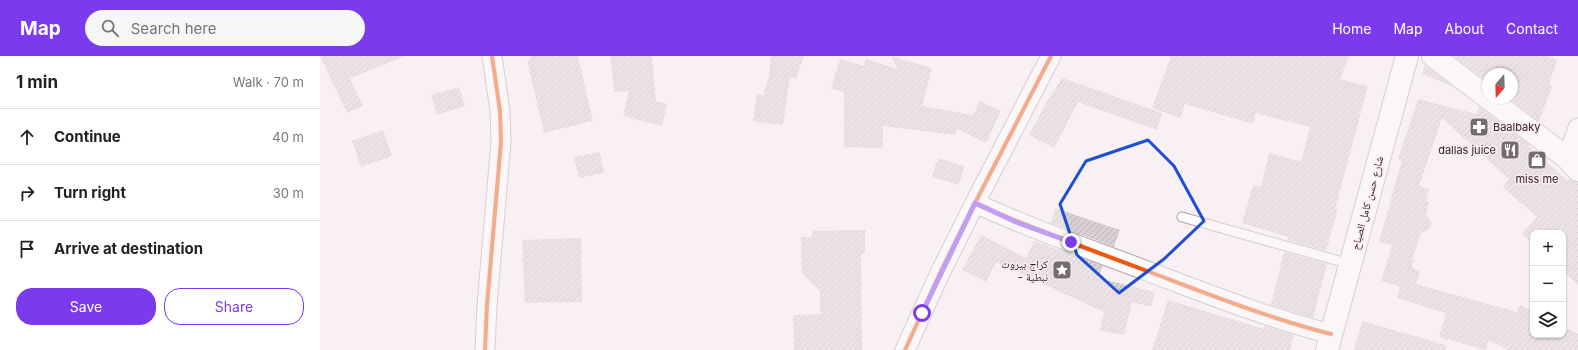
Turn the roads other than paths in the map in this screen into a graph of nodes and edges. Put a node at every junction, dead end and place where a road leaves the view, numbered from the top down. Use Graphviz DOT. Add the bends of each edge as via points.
graph roads {
  1 [pos="492,56"];
  2 [pos="1051,56"];
  3 [pos="1407,56"];
  4 [pos="1433,56"];
  5 [pos="1578,128"];
  6 [pos="1572,164"];
  7 [pos="975,203"];
  8 [pos="1182,217"];
  9 [pos="1350,264"];
  10 [pos="1329,342"];
  11 [pos="485,350"];
  12 [pos="905,350"];
  1 -- 11 [label="street" via="500,111 501,142"];
  2 -- 7 [label="street"];
  3 -- 9 [label="main road, شارع حسن كامل الصباح"];
  4 -- 6 [label="main road"];
  5 -- 6 [label="street"];
  7 -- 10 [label="street" via="1016,222 1237,306 1294,324"];
  7 -- 12 [label="street"];
  8 -- 9 [label="lane"];
  9 -- 10 [label="main road, شارع حسن كامل الصباح"];
}
